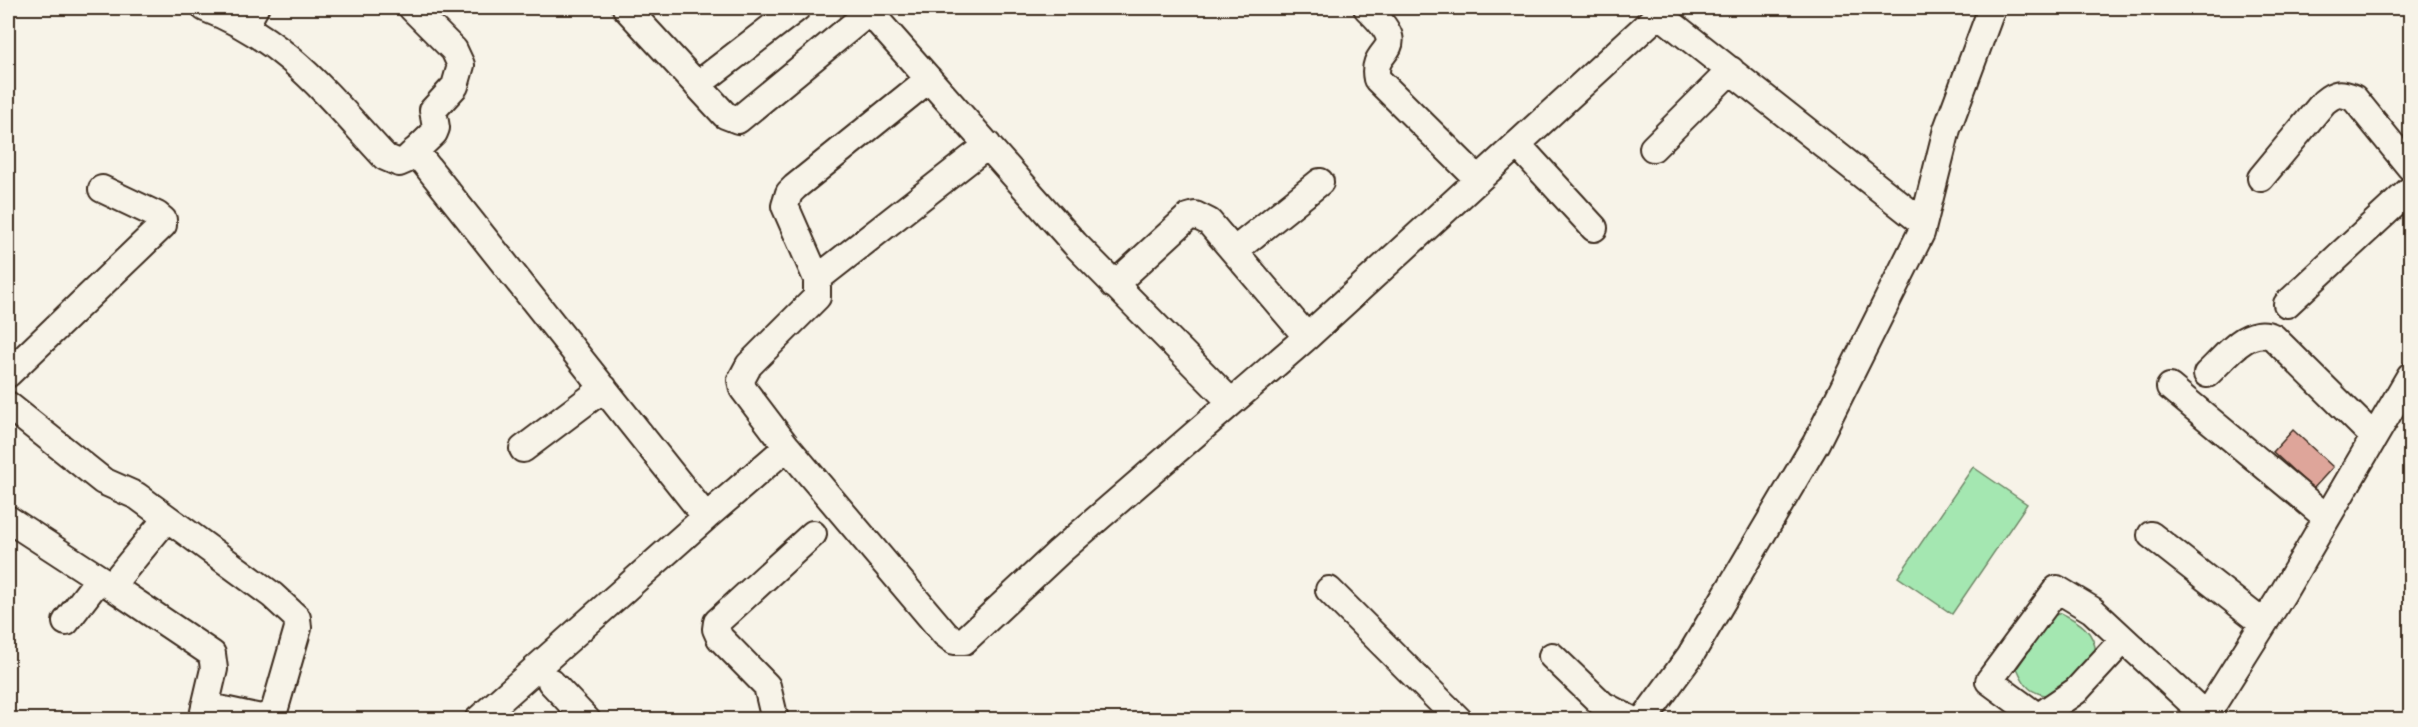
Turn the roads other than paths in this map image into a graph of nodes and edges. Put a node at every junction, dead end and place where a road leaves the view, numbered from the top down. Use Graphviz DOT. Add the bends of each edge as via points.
graph roads {
  1 [pos="205,8"];
  2 [pos="412,8"];
  3 [pos="626,8"];
  4 [pos="797,8"];
  5 [pos="1367,8"];
  6 [pos="1992,8"];
  7 [pos="870,9"];
  8 [pos="1663,10"];
  9 [pos="250,17"];
  10 [pos="1731,70"];
  11 [pos="929,79"];
  12 [pos="697,85"];
  13 [pos="1517,144"];
  14 [pos="988,145"];
  15 [pos="1653,148"];
  16 [pos="415,151"];
  17 [pos="2410,168"];
  18 [pos="2261,178"];
  19 [pos="1478,179"];
  20 [pos="1320,182"];
  21 [pos="102,189"];
  22 [pos="2410,190"];
  23 [pos="1923,224"];
  24 [pos="1594,228"];
  25 [pos="1234,252"];
  26 [pos="817,279"];
  27 [pos="1114,285"];
  28 [pos="2287,304"];
  29 [pos="1307,337"];
  30 [pos="8,374"];
  31 [pos="2207,374"];
  32 [pos="2410,376"];
  33 [pos="2170,387"];
  34 [pos="604,388"];
  35 [pos="1231,402"];
  36 [pos="8,405"];
  37 [pos="2373,436"];
  38 [pos="788,447"];
  39 [pos="523,449"];
  40 [pos="706,517"];
  41 [pos="2326,517"];
  42 [pos="167,518"];
  43 [pos="8,519"];
  44 [pos="813,534"];
  45 [pos="2151,535"];
  46 [pos="105,582"];
  47 [pos="1329,590"];
  48 [pos="66,622"];
  49 [pos="2263,623"];
  50 [pos="2123,640"];
  51 [pos="1552,656"];
  52 [pos="551,682"];
  53 [pos="203,713"];
  54 [pos="2204,717"];
  55 [pos="2037,718"];
  56 [pos="478,720"];
  57 [pos="587,720"];
  58 [pos="775,720"];
  59 [pos="1459,720"];
  60 [pos="1632,720"];
  61 [pos="1643,720"];
  1 -- 9 [label="street"];
  2 -- 16 [label="street" via="454,50 461,65 455,86 433,110 436,128"];
  3 -- 12 [label="street"];
  4 -- 12 [label="street"];
  5 -- 19 [label="street" via="1392,40 1377,64 1377,79"];
  6 -- 23 [label="street" via="1947,129"];
  7 -- 11 [label="street"];
  7 -- 12 [label="street" via="738,120 725,115"];
  8 -- 10 [label="street"];
  8 -- 13 [label="street"];
  9 -- 16 [label="street" via="385,158 399,163"];
  10 -- 15 [label="street"];
  10 -- 23 [label="street"];
  11 -- 14 [label="street"];
  11 -- 26 [label="street" via="789,193 785,206"];
  13 -- 19 [label="street"];
  13 -- 24 [label="street"];
  14 -- 26 [label="street"];
  14 -- 27 [label="street"];
  16 -- 34 [label="street"];
  17 -- 18 [label="street" via="2354,98 2343,93 2324,102"];
  19 -- 29 [label="street"];
  20 -- 25 [label="street"];
  21 -- 30 [label="street" via="157,215 163,225"];
  22 -- 28 [label="street"];
  23 -- 61 [label="street" via="1816,442 1690,656"];
  25 -- 27 [label="street" via="1209,222 1195,215 1188,217"];
  25 -- 29 [label="street"];
  26 -- 38 [label="street" via="819,289 812,304 748,365 741,380"];
  27 -- 35 [label="street"];
  29 -- 35 [label="street"];
  31 -- 37 [label="street" via="2248,337 2264,333 2273,337"];
  32 -- 37 [label="street"];
  33 -- 41 [label="street"];
  34 -- 39 [label="street"];
  34 -- 40 [label="street"];
  35 -- 38 [label="street" via="964,641 954,641 945,634"];
  36 -- 42 [label="street" via="103,481 137,496"];
  37 -- 41 [label="street"];
  38 -- 40 [label="street"];
  40 -- 56 [label="street"];
  41 -- 49 [label="street"];
  42 -- 46 [label="street"];
  42 -- 53 [label="street" via="297,618 275,708 269,716"];
  43 -- 46 [label="street"];
  44 -- 58 [label="street" via="717,622 720,638 767,686"];
  45 -- 49 [label="street"];
  46 -- 48 [label="street"];
  46 -- 53 [label="street" via="207,647 214,669"];
  47 -- 59 [label="street"];
  49 -- 54 [label="street"];
  50 -- 54 [label="street"];
  50 -- 55 [label="street" via="2076,691"];
  50 -- 55 [label="street" via="2092,610 2057,589 1989,681"];
  51 -- 60 [label="street" via="1592,696"];
  52 -- 57 [label="street"];
}
